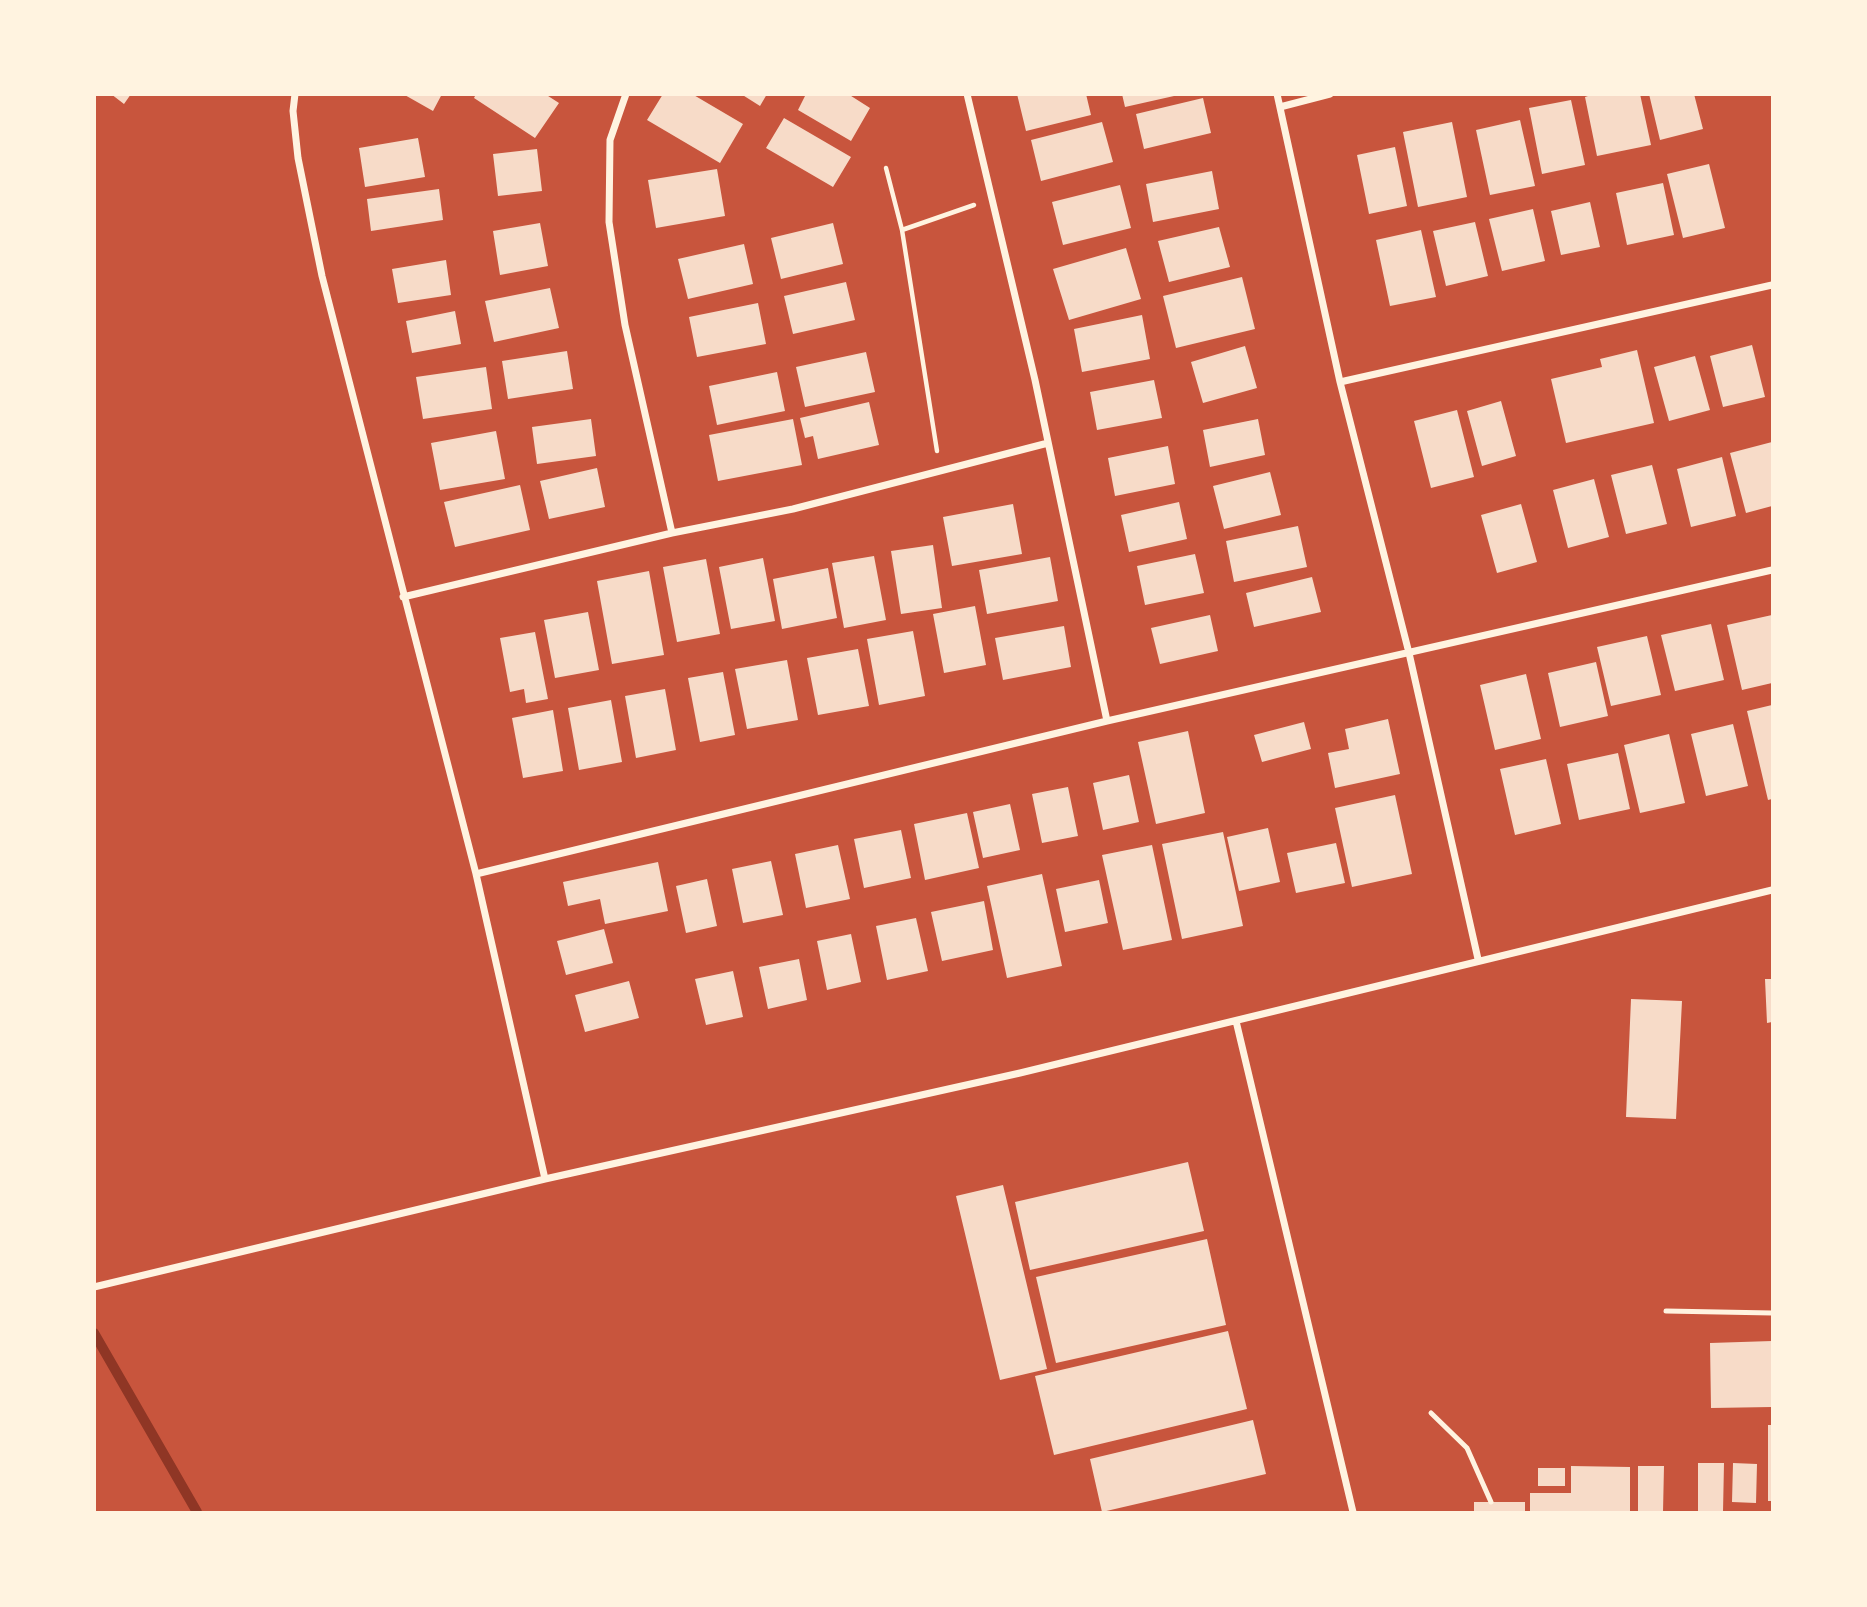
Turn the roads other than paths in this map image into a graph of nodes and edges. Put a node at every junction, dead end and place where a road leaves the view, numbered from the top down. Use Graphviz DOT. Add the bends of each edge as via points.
graph roads {
  1 [pos="295,94"];
  2 [pos="626,94"];
  3 [pos="967,94"];
  4 [pos="1277,94"];
  5 [pos="1330,94"];
  6 [pos="1280,107"];
  7 [pos="1773,285"];
  8 [pos="1340,382"];
  9 [pos="1048,443"];
  10 [pos="672,533"];
  11 [pos="1773,570"];
  12 [pos="403,597"];
  13 [pos="1409,653"];
  14 [pos="1107,721"];
  15 [pos="476,874"];
  16 [pos="1773,890"];
  17 [pos="1478,959"];
  18 [pos="1236,1021"];
  19 [pos="545,1179"];
  20 [pos="94,1287"];
  21 [pos="1666,1311"];
  22 [pos="1773,1313"];
  23 [pos="1431,1413"];
  24 [pos="1491,1502"];
  25 [pos="1353,1513"];
  1 -- 12 [label="street" via="298,158 322,276"];
  2 -- 10 [label="street" via="610,140 609,222 625,325"];
  3 -- 9 [label="street"];
  4 -- 6 [label="street"];
  5 -- 6 [label="street"];
  6 -- 8 [label="street"];
  7 -- 8 [label="street"];
  8 -- 13 [label="street"];
  9 -- 10 [label="street" via="793,509"];
  9 -- 14 [label="street"];
  10 -- 12 [label="street"];
  11 -- 13 [label="street"];
  12 -- 15 [label="street"];
  13 -- 14 [label="street"];
  13 -- 17 [label="street"];
  14 -- 15 [label="street"];
  15 -- 19 [label="street"];
  16 -- 17 [label="street"];
  17 -- 18 [label="street"];
  18 -- 19 [label="street"];
  18 -- 25 [label="street"];
  19 -- 20 [label="street"];
  21 -- 22 [label="lane"];
  23 -- 24 [label="lane" via="1467,1448"];
}
